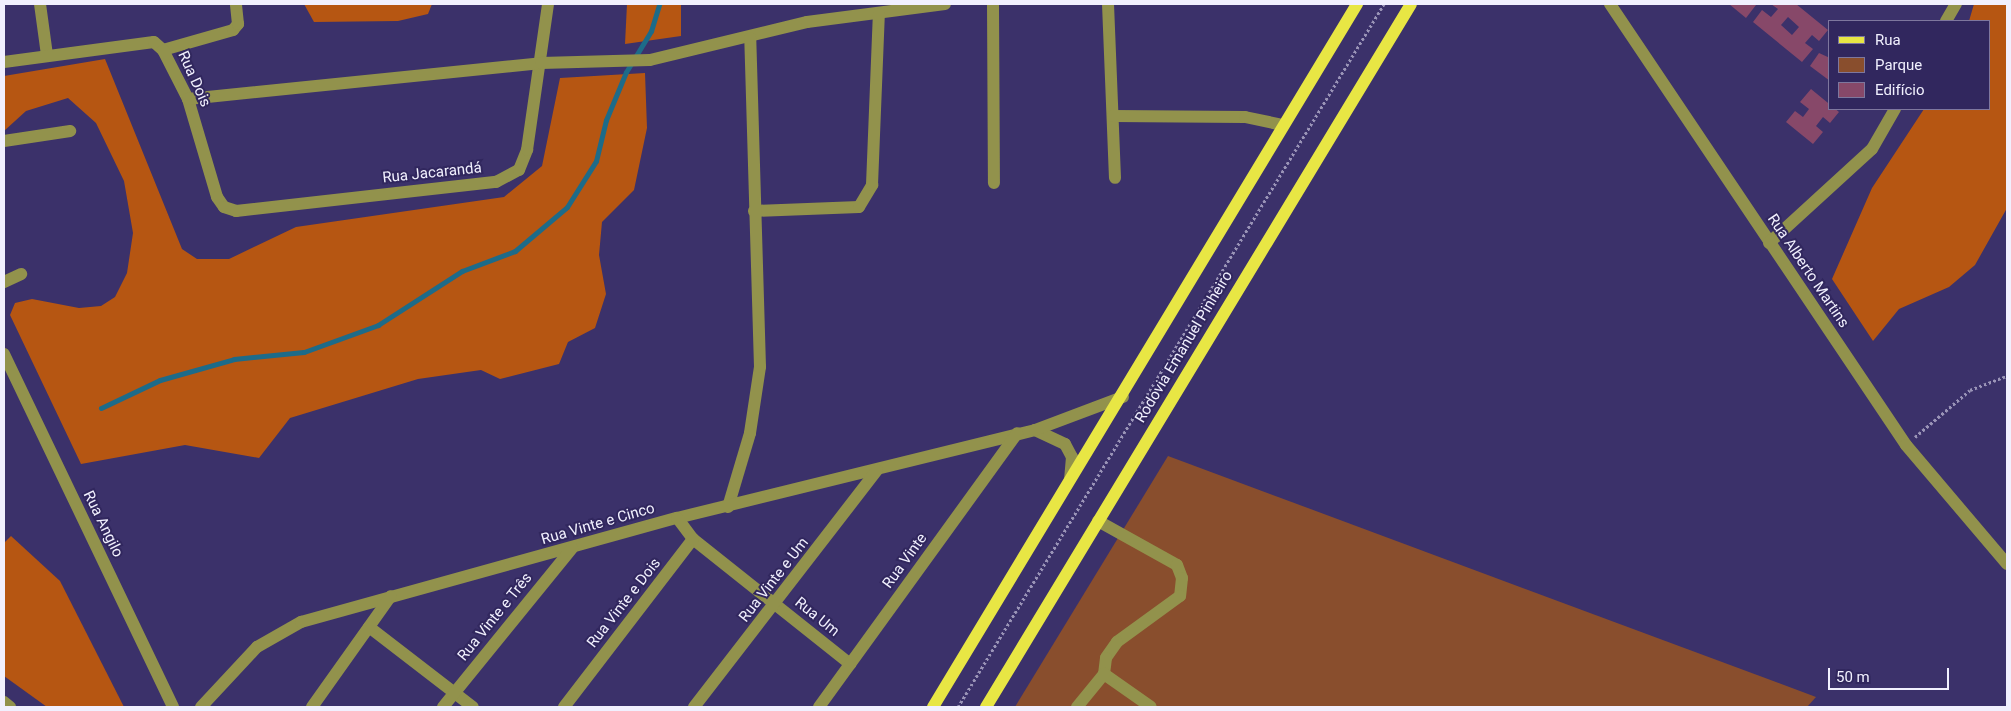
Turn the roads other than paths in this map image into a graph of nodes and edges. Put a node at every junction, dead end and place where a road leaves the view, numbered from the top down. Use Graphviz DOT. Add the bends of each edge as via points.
graph roads {
  1 [pos="40,4"];
  2 [pos="236,4"];
  3 [pos="548,4"];
  4 [pos="945,4"];
  5 [pos="993,4"];
  6 [pos="1108,4"];
  7 [pos="1357,4"];
  8 [pos="1411,4"];
  9 [pos="1610,4"];
  10 [pos="1956,4"];
  11 [pos="879,14"];
  12 [pos="1947,20"];
  13 [pos="750,38"];
  14 [pos="164,50"];
  15 [pos="47,55"];
  16 [pos="4,62"];
  17 [pos="541,63"];
  18 [pos="188,98"];
  19 [pos="1894,110"];
  20 [pos="1113,116"];
  21 [pos="1283,125"];
  22 [pos="70,131"];
  23 [pos="4,141"];
  24 [pos="1115,178"];
  25 [pos="994,183"];
  26 [pos="236,210"];
  27 [pos="754,210"];
  28 [pos="1769,243"];
  29 [pos="21,274"];
  30 [pos="4,282"];
  31 [pos="4,354"];
  32 [pos="1122,397"];
  33 [pos="1035,430"];
  34 [pos="1017,433"];
  35 [pos="877,470"];
  36 [pos="1070,478"];
  37 [pos="728,507"];
  38 [pos="677,518"];
  39 [pos="1098,521"];
  40 [pos="693,539"];
  41 [pos="572,548"];
  42 [pos="2007,564"];
  43 [pos="391,596"];
  44 [pos="776,604"];
  45 [pos="369,627"];
  46 [pos="850,664"];
  47 [pos="1104,674"];
  48 [pos="454,693"];
  49 [pos="4,702"];
  50 [pos="10,707"];
  51 [pos="173,707"];
  52 [pos="201,707"];
  53 [pos="312,707"];
  54 [pos="443,707"];
  55 [pos="473,707"];
  56 [pos="564,707"];
  57 [pos="694,707"];
  58 [pos="818,707"];
  59 [pos="933,707"];
  60 [pos="986,707"];
  61 [pos="1077,707"];
  62 [pos="1151,707"];
  1 -- 15 [label="street"];
  2 -- 14 [label="street" via="238,24 233,30"];
  3 -- 17 [label="street"];
  4 -- 11 [label="street"];
  5 -- 25 [label="street"];
  6 -- 20 [label="street"];
  7 -- 21 [label="main road, Rodovia Emanuel Pinheiro"];
  8 -- 39 [label="main road, Rodovia Emanuel Pinheiro"];
  9 -- 28 [label="street, Rua Alberto Martins"];
  10 -- 12 [label="street"];
  11 -- 13 [label="street" via="807,22"];
  11 -- 27 [label="street" via="872,185 859,207"];
  13 -- 17 [label="street" via="650,60"];
  13 -- 27 [label="street"];
  14 -- 15 [label="street, Rua Dois" via="154,42 141,41"];
  14 -- 18 [label="street, Rua Dois"];
  15 -- 16 [label="street, Rua Dois"];
  17 -- 18 [label="street"];
  17 -- 26 [label="street, Rua Jacarandá" via="527,150 519,170 496,182"];
  18 -- 26 [label="street, Rua Dois" via="217,197 224,207"];
  19 -- 28 [label="street" via="1872,149"];
  20 -- 21 [label="street" via="1245,116"];
  20 -- 24 [label="street"];
  21 -- 32 [label="main road, Rodovia Emanuel Pinheiro"];
  22 -- 23 [label="street"];
  27 -- 37 [label="street" via="759,256 760,367 750,433"];
  28 -- 42 [label="street, Rua Alberto Martins" via="1906,445"];
  29 -- 30 [label="street"];
  31 -- 51 [label="street, Rua Angilo"];
  32 -- 33 [label="street, Rua Vinte e Cinco"];
  32 -- 36 [label="main road, Rodovia Emanuel Pinheiro"];
  33 -- 34 [label="street, Rua Vinte e Cinco"];
  33 -- 36 [label="street" via="1064,444 1072,457"];
  34 -- 35 [label="street, Rua Vinte e Cinco"];
  34 -- 46 [label="street, Rua Vinte"];
  35 -- 37 [label="street, Rua Vinte e Cinco"];
  35 -- 44 [label="street, Rua Vinte e Um"];
  36 -- 59 [label="main road, Rodovia Emanuel Pinheiro"];
  37 -- 38 [label="street, Rua Vinte e Cinco"];
  38 -- 40 [label="street"];
  38 -- 41 [label="street, Rua Vinte e Cinco"];
  39 -- 47 [label="street" via="1176,564 1182,578 1180,596 1117,642"];
  39 -- 60 [label="main road, Rodovia Emanuel Pinheiro"];
  40 -- 44 [label="street, Rua Um"];
  40 -- 56 [label="street, Rua Vinte e Dois"];
  41 -- 43 [label="street, Rua Vinte e Cinco"];
  41 -- 48 [label="street, Rua Vinte e Três"];
  43 -- 45 [label="street"];
  43 -- 52 [label="street, Rua Vinte e Cinco" via="285,627 257,647"];
  44 -- 46 [label="street, Rua Um"];
  44 -- 57 [label="street, Rua Vinte e Um"];
  45 -- 48 [label="street"];
  45 -- 53 [label="street"];
  46 -- 58 [label="street, Rua Vinte"];
  47 -- 61 [label="street"];
  47 -- 62 [label="street"];
  48 -- 54 [label="street, Rua Vinte e Três"];
  48 -- 55 [label="street"];
  49 -- 50 [label="street"];
}
